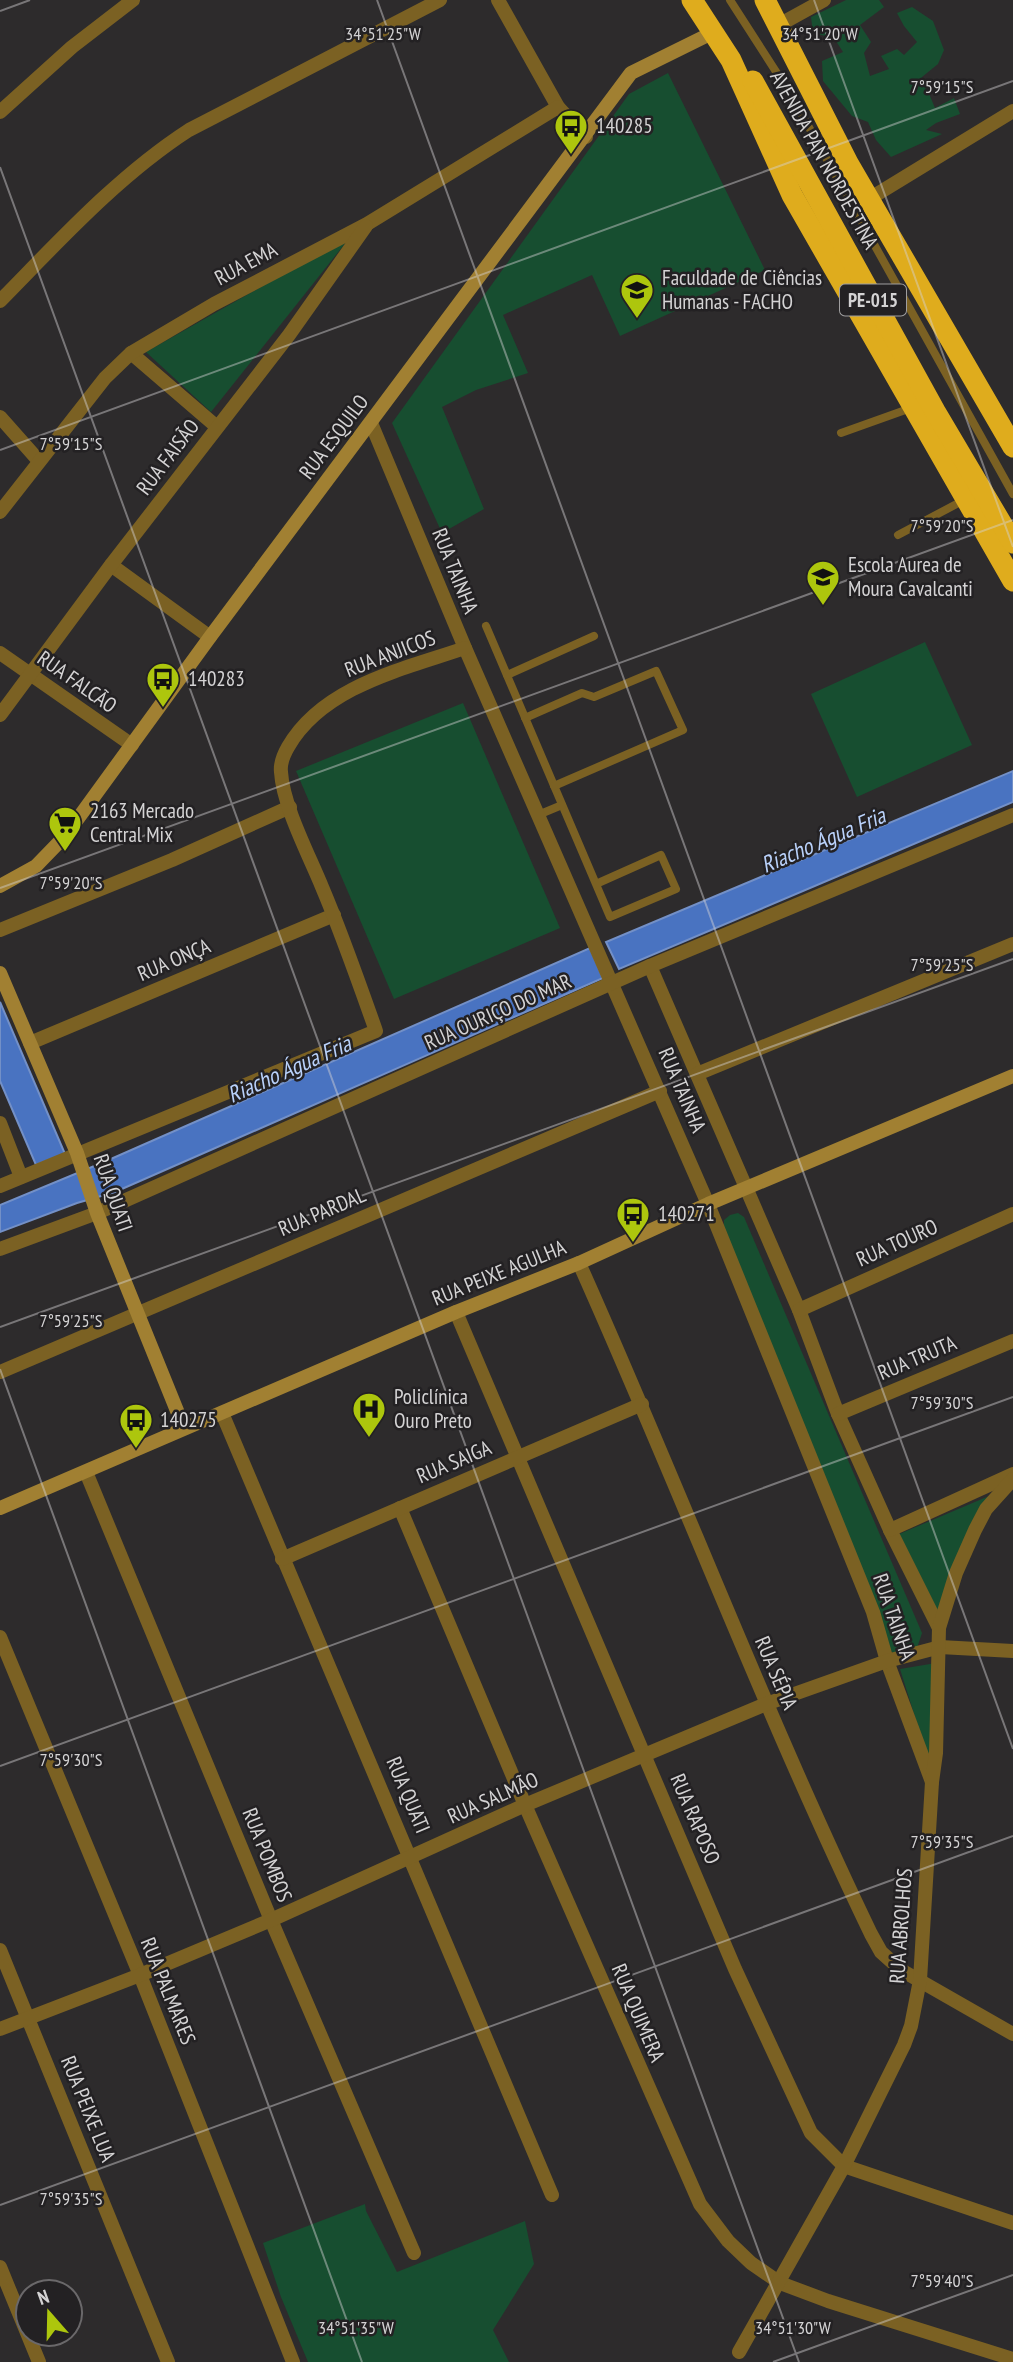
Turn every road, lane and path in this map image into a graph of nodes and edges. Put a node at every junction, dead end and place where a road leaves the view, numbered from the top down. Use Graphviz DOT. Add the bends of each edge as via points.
graph roads {
  1 [pos="133,0"];
  2 [pos="440,0"];
  3 [pos="498,0"];
  4 [pos="692,0"];
  5 [pos="730,0"];
  6 [pos="765,0"];
  7 [pos="824,0"];
  8 [pos="777,26"];
  9 [pos="715,32"];
  10 [pos="732,60"];
  11 [pos="558,107"];
  12 [pos="1013,111"];
  13 [pos="0,112"];
  14 [pos="586,137"];
  15 [pos="869,199"];
  16 [pos="368,224"];
  17 [pos="0,301"];
  18 [pos="131,353"];
  19 [pos="914,408"];
  20 [pos="0,416"];
  21 [pos="372,423"];
  22 [pos="217,427"];
  23 [pos="841,433"];
  24 [pos="1013,447"];
  25 [pos="39,461"];
  26 [pos="1013,494"];
  27 [pos="967,499"];
  28 [pos="0,512"];
  29 [pos="898,535"];
  30 [pos="1013,543"];
  31 [pos="111,565"];
  32 [pos="1013,581"];
  33 [pos="486,626"];
  34 [pos="594,636"];
  35 [pos="210,637"];
  36 [pos="465,648"];
  37 [pos="0,653"];
  38 [pos="507,675"];
  39 [pos="31,676"];
  40 [pos="0,715"];
  41 [pos="525,718"];
  42 [pos="131,745"];
  43 [pos="554,786"];
  44 [pos="562,805"];
  45 [pos="290,807"];
  46 [pos="538,815"];
  47 [pos="1013,815"];
  48 [pos="596,884"];
  49 [pos="0,886"];
  50 [pos="334,915"];
  51 [pos="0,930"];
  52 [pos="1013,944"];
  53 [pos="650,967"];
  54 [pos="0,973"];
  55 [pos="612,980"];
  56 [pos="30,1044"];
  57 [pos="697,1074"];
  58 [pos="1013,1076"];
  59 [pos="660,1091"];
  60 [pos="0,1123"];
  61 [pos="77,1156"];
  62 [pos="21,1177"];
  63 [pos="0,1186"];
  64 [pos="745,1189"];
  65 [pos="708,1204"];
  66 [pos="95,1208"];
  67 [pos="1013,1214"];
  68 [pos="0,1249"];
  69 [pos="579,1263"];
  70 [pos="799,1310"];
  71 [pos="456,1312"];
  72 [pos="136,1315"];
  73 [pos="1013,1340"];
  74 [pos="0,1373"];
  75 [pos="642,1405"];
  76 [pos="222,1413"];
  77 [pos="838,1414"];
  78 [pos="184,1428"];
  79 [pos="518,1457"];
  80 [pos="86,1472"];
  81 [pos="1013,1474"];
  82 [pos="1013,1479"];
  83 [pos="0,1508"];
  84 [pos="400,1508"];
  85 [pos="890,1530"];
  86 [pos="282,1559"];
  87 [pos="939,1628"];
  88 [pos="0,1637"];
  89 [pos="940,1647"];
  90 [pos="1013,1651"];
  91 [pos="887,1661"];
  92 [pos="766,1704"];
  93 [pos="646,1756"];
  94 [pos="932,1782"];
  95 [pos="526,1805"];
  96 [pos="412,1858"];
  97 [pos="271,1920"];
  98 [pos="0,1950"];
  99 [pos="140,1975"];
  100 [pos="920,1980"];
  101 [pos="28,2018"];
  102 [pos="0,2029"];
  103 [pos="1013,2034"];
  104 [pos="844,2166"];
  105 [pos="552,2195"];
  106 [pos="1013,2223"];
  107 [pos="414,2253"];
  108 [pos="0,2267"];
  109 [pos="780,2283"];
  110 [pos="739,2352"];
  111 [pos="1013,2359"];
  112 [pos="39,2362"];
  113 [pos="169,2362"];
  114 [pos="293,2362"];
  1 -- 13 [label="street"];
  2 -- 17 [label="street" via="163,147"];
  3 -- 11 [label="street"];
  4 -- 9 [label="highway, AVENIDA PAN NORDESTINA / PE-015"];
  5 -- 26 [label="lane" via="790,95"];
  6 -- 8 [label="highway, AVENIDA PAN NORDESTINA / PE-015"];
  7 -- 8 [label="street"];
  8 -- 15 [label="highway, AVENIDA PAN NORDESTINA / PE-015"];
  9 -- 10 [label="highway, AVENIDA PAN NORDESTINA / PE-015"];
  9 -- 14 [label="street, RUA ESQUILO" via="631,73"];
  10 -- 19 [label="highway, AVENIDA PAN NORDESTINA / PE-015" via="792,195"];
  10 -- 30 [label="highway, AVENIDA PAN NORDESTINA / PE-015" via="744,69 768,106"];
  11 -- 14 [label="street"];
  11 -- 16 [label="street, RUA EMA"];
  12 -- 15 [label="street"];
  14 -- 21 [label="street, RUA ESQUILO"];
  15 -- 24 [label="highway, AVENIDA PAN NORDESTINA / PE-015"];
  16 -- 18 [label="street, RUA EMA"];
  16 -- 22 [label="street, RUA FAISÃO"];
  18 -- 22 [label="street"];
  18 -- 25 [label="street, RUA EMA" via="105,378"];
  19 -- 23 [label="lane"];
  19 -- 27 [label="highway, AVENIDA PAN NORDESTINA / PE-015"];
  20 -- 25 [label="street"];
  21 -- 35 [label="street, RUA ESQUILO"];
  21 -- 36 [label="street, RUA TAINHA"];
  22 -- 31 [label="street, RUA FAISÃO"];
  25 -- 28 [label="street, RUA EMA"];
  27 -- 29 [label="lane"];
  27 -- 32 [label="highway, AVENIDA PAN NORDESTINA / PE-015"];
  31 -- 35 [label="street"];
  31 -- 39 [label="street, RUA FAISÃO"];
  33 -- 38 [label="lane"];
  34 -- 38 [label="lane"];
  35 -- 42 [label="street, RUA ESQUILO"];
  36 -- 45 [label="street, RUA ANJICOS" via="336,698 304,726 288,747 280,770"];
  36 -- 46 [label="street, RUA TAINHA"];
  37 -- 39 [label="street, RUA FALCÃO"];
  38 -- 41 [label="lane"];
  39 -- 40 [label="street, RUA FAISÃO"];
  39 -- 42 [label="street, RUA FALCÃO"];
  41 -- 43 [label="lane"];
  41 -- 43 [label="lane" via="582,693 594,697 656,671 683,730"];
  42 -- 49 [label="street, RUA ESQUILO" via="66,835 36,866"];
  43 -- 44 [label="lane"];
  44 -- 46 [label="lane"];
  44 -- 48 [label="lane"];
  45 -- 50 [label="street, RUA ANJICOS"];
  45 -- 51 [label="street"];
  46 -- 55 [label="street, RUA TAINHA"];
  47 -- 53 [label="street, RUA OURIÇO DO MAR"];
  48 -- 48 [label="lane" via="661,855 676,889 610,917"];
  50 -- 56 [label="street, RUA ONÇA"];
  50 -- 61 [label="street, RUA ANJICOS" via="376,1031"];
  52 -- 57 [label="street"];
  53 -- 55 [label="street, RUA OURIÇO DO MAR"];
  53 -- 57 [label="street, RUA TAINHA"];
  54 -- 56 [label="street, RUA QUATI"];
  55 -- 59 [label="street, RUA TAINHA"];
  55 -- 66 [label="street, RUA OURIÇO DO MAR"];
  56 -- 61 [label="street, RUA QUATI"];
  57 -- 64 [label="street, RUA TAINHA"];
  58 -- 64 [label="street, RUA PEIXE AGULHA"];
  59 -- 65 [label="street, RUA TAINHA"];
  59 -- 72 [label="street, RUA PARDAL"];
  60 -- 62 [label="street"];
  61 -- 62 [label="street"];
  61 -- 66 [label="street, RUA QUATI"];
  62 -- 63 [label="street"];
  64 -- 65 [label="street, RUA PEIXE AGULHA"];
  64 -- 70 [label="street, RUA TAINHA"];
  65 -- 69 [label="street, RUA PEIXE AGULHA"];
  65 -- 91 [label="street, RUA TAINHA" via="873,1612"];
  66 -- 68 [label="street, RUA OURIÇO DO MAR"];
  66 -- 72 [label="street, RUA QUATI"];
  67 -- 70 [label="street, RUA TOURO"];
  69 -- 71 [label="street, RUA PEIXE AGULHA"];
  69 -- 75 [label="street, RUA SÉPIA"];
  70 -- 77 [label="street, RUA TAINHA"];
  71 -- 76 [label="street, RUA PEIXE AGULHA"];
  71 -- 79 [label="street, RUA RAPOSO"];
  72 -- 74 [label="street, RUA PARDAL"];
  72 -- 78 [label="street, RUA QUATI"];
  73 -- 77 [label="street, RUA TRUTA"];
  75 -- 79 [label="street, RUA SAIGA"];
  75 -- 92 [label="street, RUA SÉPIA"];
  76 -- 78 [label="street, RUA PEIXE AGULHA"];
  76 -- 86 [label="street, RUA QUATI"];
  77 -- 85 [label="street, RUA TAINHA"];
  78 -- 80 [label="street, RUA PEIXE AGULHA"];
  79 -- 84 [label="street, RUA SAIGA"];
  79 -- 93 [label="street, RUA RAPOSO"];
  80 -- 83 [label="street, RUA PEIXE AGULHA"];
  80 -- 97 [label="street, RUA POMBOS"];
  81 -- 85 [label="street"];
  82 -- 87 [label="street, RUA ABROLHOS" via="986,1509 975,1530"];
  84 -- 86 [label="street, RUA SAIGA"];
  84 -- 95 [label="street, RUA QUIMERA"];
  85 -- 87 [label="street, RUA TAINHA"];
  86 -- 96 [label="street, RUA QUATI"];
  87 -- 89 [label="street, RUA ABROLHOS"];
  88 -- 99 [label="street, RUA PALMARES"];
  89 -- 90 [label="street, RUA SALMÃO"];
  89 -- 91 [label="street, RUA SALMÃO"];
  89 -- 94 [label="street, RUA ABROLHOS"];
  91 -- 92 [label="street, RUA SALMÃO"];
  91 -- 94 [label="street, RUA TAINHA"];
  92 -- 93 [label="street, RUA SALMÃO"];
  92 -- 100 [label="street, RUA SÉPIA" via="881,1952"];
  93 -- 95 [label="street, RUA SALMÃO"];
  93 -- 104 [label="street, RUA RAPOSO" via="735,1969 811,2133"];
  94 -- 100 [label="street, RUA ABROLHOS"];
  95 -- 96 [label="street, RUA SALMÃO"];
  95 -- 109 [label="street, RUA QUIMERA" via="700,2204 728,2241"];
  96 -- 97 [label="street, RUA SALMÃO"];
  96 -- 105 [label="street, RUA QUATI"];
  97 -- 99 [label="street, RUA SALMÃO"];
  97 -- 107 [label="street, RUA POMBOS"];
  98 -- 101 [label="street, RUA PEIXE LUA"];
  99 -- 101 [label="street, RUA SALMÃO"];
  99 -- 114 [label="street, RUA PALMARES"];
  100 -- 103 [label="street, RUA SÉPIA"];
  100 -- 104 [label="street, RUA ABROLHOS" via="904,2045"];
  101 -- 102 [label="street, RUA SALMÃO"];
  101 -- 113 [label="street, RUA PEIXE LUA"];
  104 -- 106 [label="street, RUA RAPOSO"];
  104 -- 109 [label="street, RUA ABROLHOS"];
  108 -- 112 [label="street"];
  109 -- 110 [label="street, RUA ABROLHOS"];
  109 -- 111 [label="street, RUA QUIMERA"];
}
